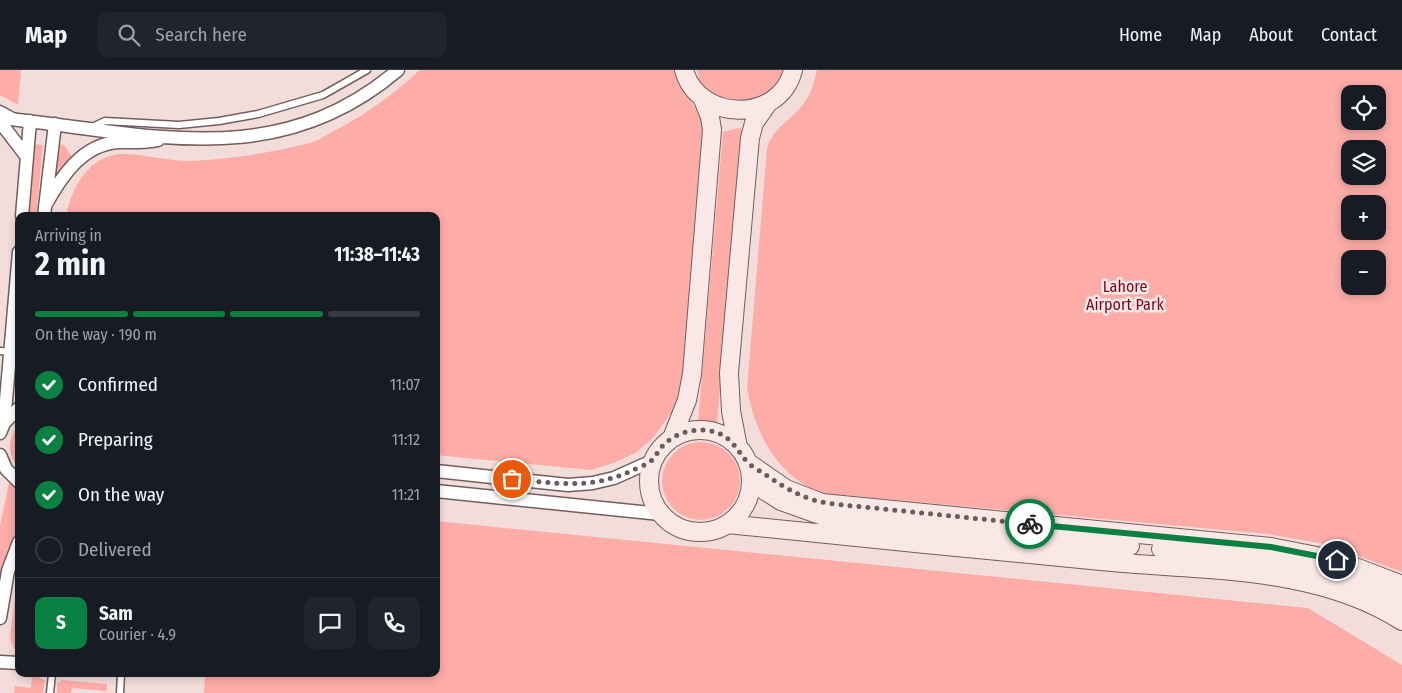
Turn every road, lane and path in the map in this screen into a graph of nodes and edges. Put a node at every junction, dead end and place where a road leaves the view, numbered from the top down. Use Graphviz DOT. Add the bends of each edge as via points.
graph roads {
  1 [pos="367,70"];
  2 [pos="398,70"];
  3 [pos="684,70"];
  4 [pos="793,70"];
  5 [pos="702,97"];
  6 [pos="768,103"];
  7 [pos="0,110"];
  8 [pos="0,117"];
  9 [pos="26,121"];
  10 [pos="0,122"];
  11 [pos="55,124"];
  12 [pos="90,128"];
  13 [pos="173,138"];
  14 [pos="27,157"];
  15 [pos="44,211"];
  16 [pos="22,212"];
  17 [pos="15,280"];
  18 [pos="5,351"];
  19 [pos="15,413"];
  20 [pos="2,428"];
  21 [pos="672,438"];
  22 [pos="738,447"];
  23 [pos="0,461"];
  24 [pos="652,461"];
  25 [pos="747,462"];
  26 [pos="440,471"];
  27 [pos="15,479"];
  28 [pos="751,482"];
  29 [pos="440,490"];
  30 [pos="660,514"];
  31 [pos="727,524"];
  32 [pos="15,553"];
  33 [pos="1402,585"];
  34 [pos="1402,604"];
  35 [pos="0,618"];
  36 [pos="1402,621"];
  37 [pos="0,662"];
  38 [pos="15,663"];
  39 [pos="52,677"];
  40 [pos="121,677"];
  41 [pos="50,693"];
  42 [pos="120,693"];
  1 -- 12 [label="lane" via="323,95 258,114 179,125 106,121"];
  2 -- 13 [label="street" via="326,116 290,129 250,138"];
  3 -- 5 [label="street"];
  4 -- 6 [label="street" via="783,90"];
  5 -- 6 [label="street" via="737,111"];
  5 -- 21 [label="street" via="712,130 692,374 687,400"];
  6 -- 22 [label="street" via="752,131 730,373 731,411"];
  7 -- 9 [label="lane"];
  8 -- 9 [label="street"];
  9 -- 11 [label="street"];
  9 -- 14 [label="street"];
  10 -- 14 [label="street"];
  11 -- 12 [label="street"];
  11 -- 15 [label="street"];
  12 -- 13 [label="street"];
  13 -- 15 [label="street" via="138,144 112,144 94,150 68,169"];
  14 -- 16 [label="street"];
  17 -- 18 [label="street"];
  18 -- 20 [label="street"];
  19 -- 20 [label="street"];
  21 -- 22 [label="street" via="685,432 714,432"];
  21 -- 24 [label="street"];
  22 -- 25 [label="street"];
  23 -- 27 [label="street"];
  24 -- 26 [label="street" via="593,484 568,485"];
  24 -- 30 [label="street" via="648,476 650,492"];
  25 -- 28 [label="street"];
  25 -- 33 [label="street" via="786,489 822,503 1271,547 1337,560"];
  28 -- 31 [label="street" via="744,506"];
  28 -- 34 [label="street" via="781,501 826,516 1268,560 1352,580"];
  29 -- 30 [label="street"];
  30 -- 31 [label="street" via="669,522 692,531 710,531"];
  31 -- 36 [label="street" via="1154,567 1262,574 1329,589 1379,606"];
  32 -- 35 [label="street" via="8,571"];
  37 -- 38 [label="street"];
  39 -- 41 [label="lane"];
  40 -- 42 [label="lane"];
}
